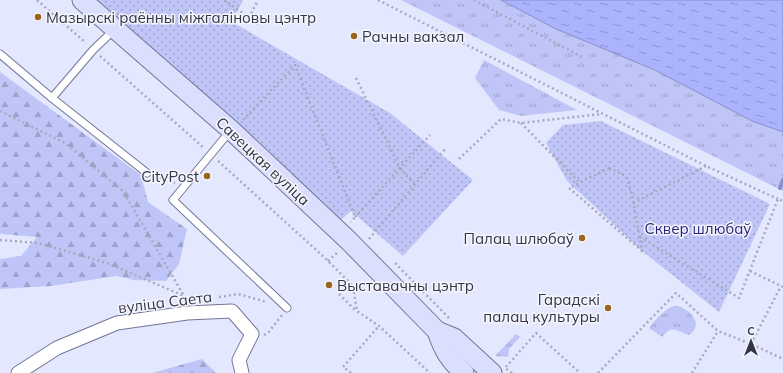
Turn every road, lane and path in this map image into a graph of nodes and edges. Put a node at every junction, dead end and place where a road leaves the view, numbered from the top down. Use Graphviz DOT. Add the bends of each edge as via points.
graph roads {
  1 [pos="37,0"];
  2 [pos="82,0"];
  3 [pos="224,0"];
  4 [pos="258,0"];
  5 [pos="378,0"];
  6 [pos="474,0"];
  7 [pos="249,18"];
  8 [pos="260,25"];
  9 [pos="115,29"];
  10 [pos="93,50"];
  11 [pos="0,54"];
  12 [pos="584,58"];
  13 [pos="356,78"];
  14 [pos="52,98"];
  15 [pos="0,111"];
  16 [pos="603,114"];
  17 [pos="521,123"];
  18 [pos="236,126"];
  19 [pos="430,135"];
  20 [pos="445,149"];
  21 [pos="211,154"];
  22 [pos="459,159"];
  23 [pos="706,166"];
  24 [pos="400,168"];
  25 [pos="196,172"];
  26 [pos="147,173"];
  27 [pos="580,183"];
  28 [pos="415,184"];
  29 [pos="778,199"];
  30 [pos="783,202"];
  31 [pos="633,203"];
  32 [pos="355,218"];
  33 [pos="351,222"];
  34 [pos="640,237"];
  35 [pos="368,239"];
  36 [pos="0,240"];
  37 [pos="750,271"];
  38 [pos="782,286"];
  39 [pos="238,294"];
  40 [pos="339,294"];
  41 [pos="184,296"];
  42 [pos="287,308"];
  43 [pos="357,311"];
  44 [pos="187,313"];
  45 [pos="379,326"];
  46 [pos="272,327"];
  47 [pos="437,331"];
  48 [pos="718,331"];
  49 [pos="751,344"];
  50 [pos="783,359"];
  51 [pos="18,373"];
  52 [pos="242,373"];
  53 [pos="351,373"];
  54 [pos="430,373"];
  55 [pos="464,373"];
  56 [pos="492,373"];
  57 [pos="512,373"];
  58 [pos="580,373"];
  59 [pos="598,373"];
  60 [pos="692,373"];
  1 -- 10 [label="path"];
  2 -- 9 [label="main road, Савецкая вуліца"];
  3 -- 7 [label="path"];
  4 -- 7 [label="path"];
  5 -- 16 [label="path"];
  6 -- 12 [label="path"];
  7 -- 8 [label="path"];
  9 -- 10 [label="lane"];
  9 -- 18 [label="main road, Савецкая вуліца"];
  10 -- 14 [label="lane"];
  10 -- 21 [label="path"];
  11 -- 14 [label="lane"];
  13 -- 24 [label="path"];
  14 -- 26 [label="lane"];
  15 -- 41 [label="path" via="65,143 123,191"];
  16 -- 17 [label="path"];
  16 -- 23 [label="path"];
  17 -- 22 [label="path" via="501,119"];
  17 -- 27 [label="path"];
  18 -- 21 [label="lane"];
  18 -- 32 [label="path" via="295,65"];
  18 -- 47 [label="main road, Савецкая вуліца"];
  19 -- 24 [label="path"];
  20 -- 28 [label="path"];
  21 -- 25 [label="lane"];
  21 -- 43 [label="path" via="353,286"];
  23 -- 29 [label="path"];
  23 -- 31 [label="path"];
  24 -- 28 [label="path"];
  24 -- 32 [label="path"];
  25 -- 26 [label="path" via="174,184"];
  25 -- 42 [label="lane" via="173,200"];
  27 -- 31 [label="path" via="609,168 626,176"];
  27 -- 34 [label="path" via="569,188 642,251"];
  28 -- 35 [label="path"];
  29 -- 30 [label="path"];
  29 -- 37 [label="path"];
  31 -- 34 [label="path"];
  32 -- 33 [label="path"];
  34 -- 37 [label="path" via="739,298"];
  36 -- 41 [label="path" via="38,243 106,263"];
  37 -- 38 [label="path"];
  38 -- 49 [label="path"];
  39 -- 42 [label="path"];
  40 -- 43 [label="path"];
  41 -- 44 [label="path"];
  42 -- 46 [label="path"];
  43 -- 45 [label="path"];
  44 -- 51 [label="street, вуліца Саета" via="117,323 57,348"];
  44 -- 52 [label="street, вуліца Саета" via="232,311 252,334 239,360"];
  45 -- 53 [label="path" via="343,366"];
  45 -- 54 [label="path"];
  47 -- 55 [label="main road, Савецкая вуліца" via="452,363"];
  47 -- 56 [label="main road, Савецкая вуліца" via="454,338"];
  48 -- 49 [label="path"];
  48 -- 59 [label="path" via="676,293"];
  48 -- 60 [label="path"];
  49 -- 50 [label="path"];
  57 -- 58 [label="path" via="505,368 536,333"];
}
